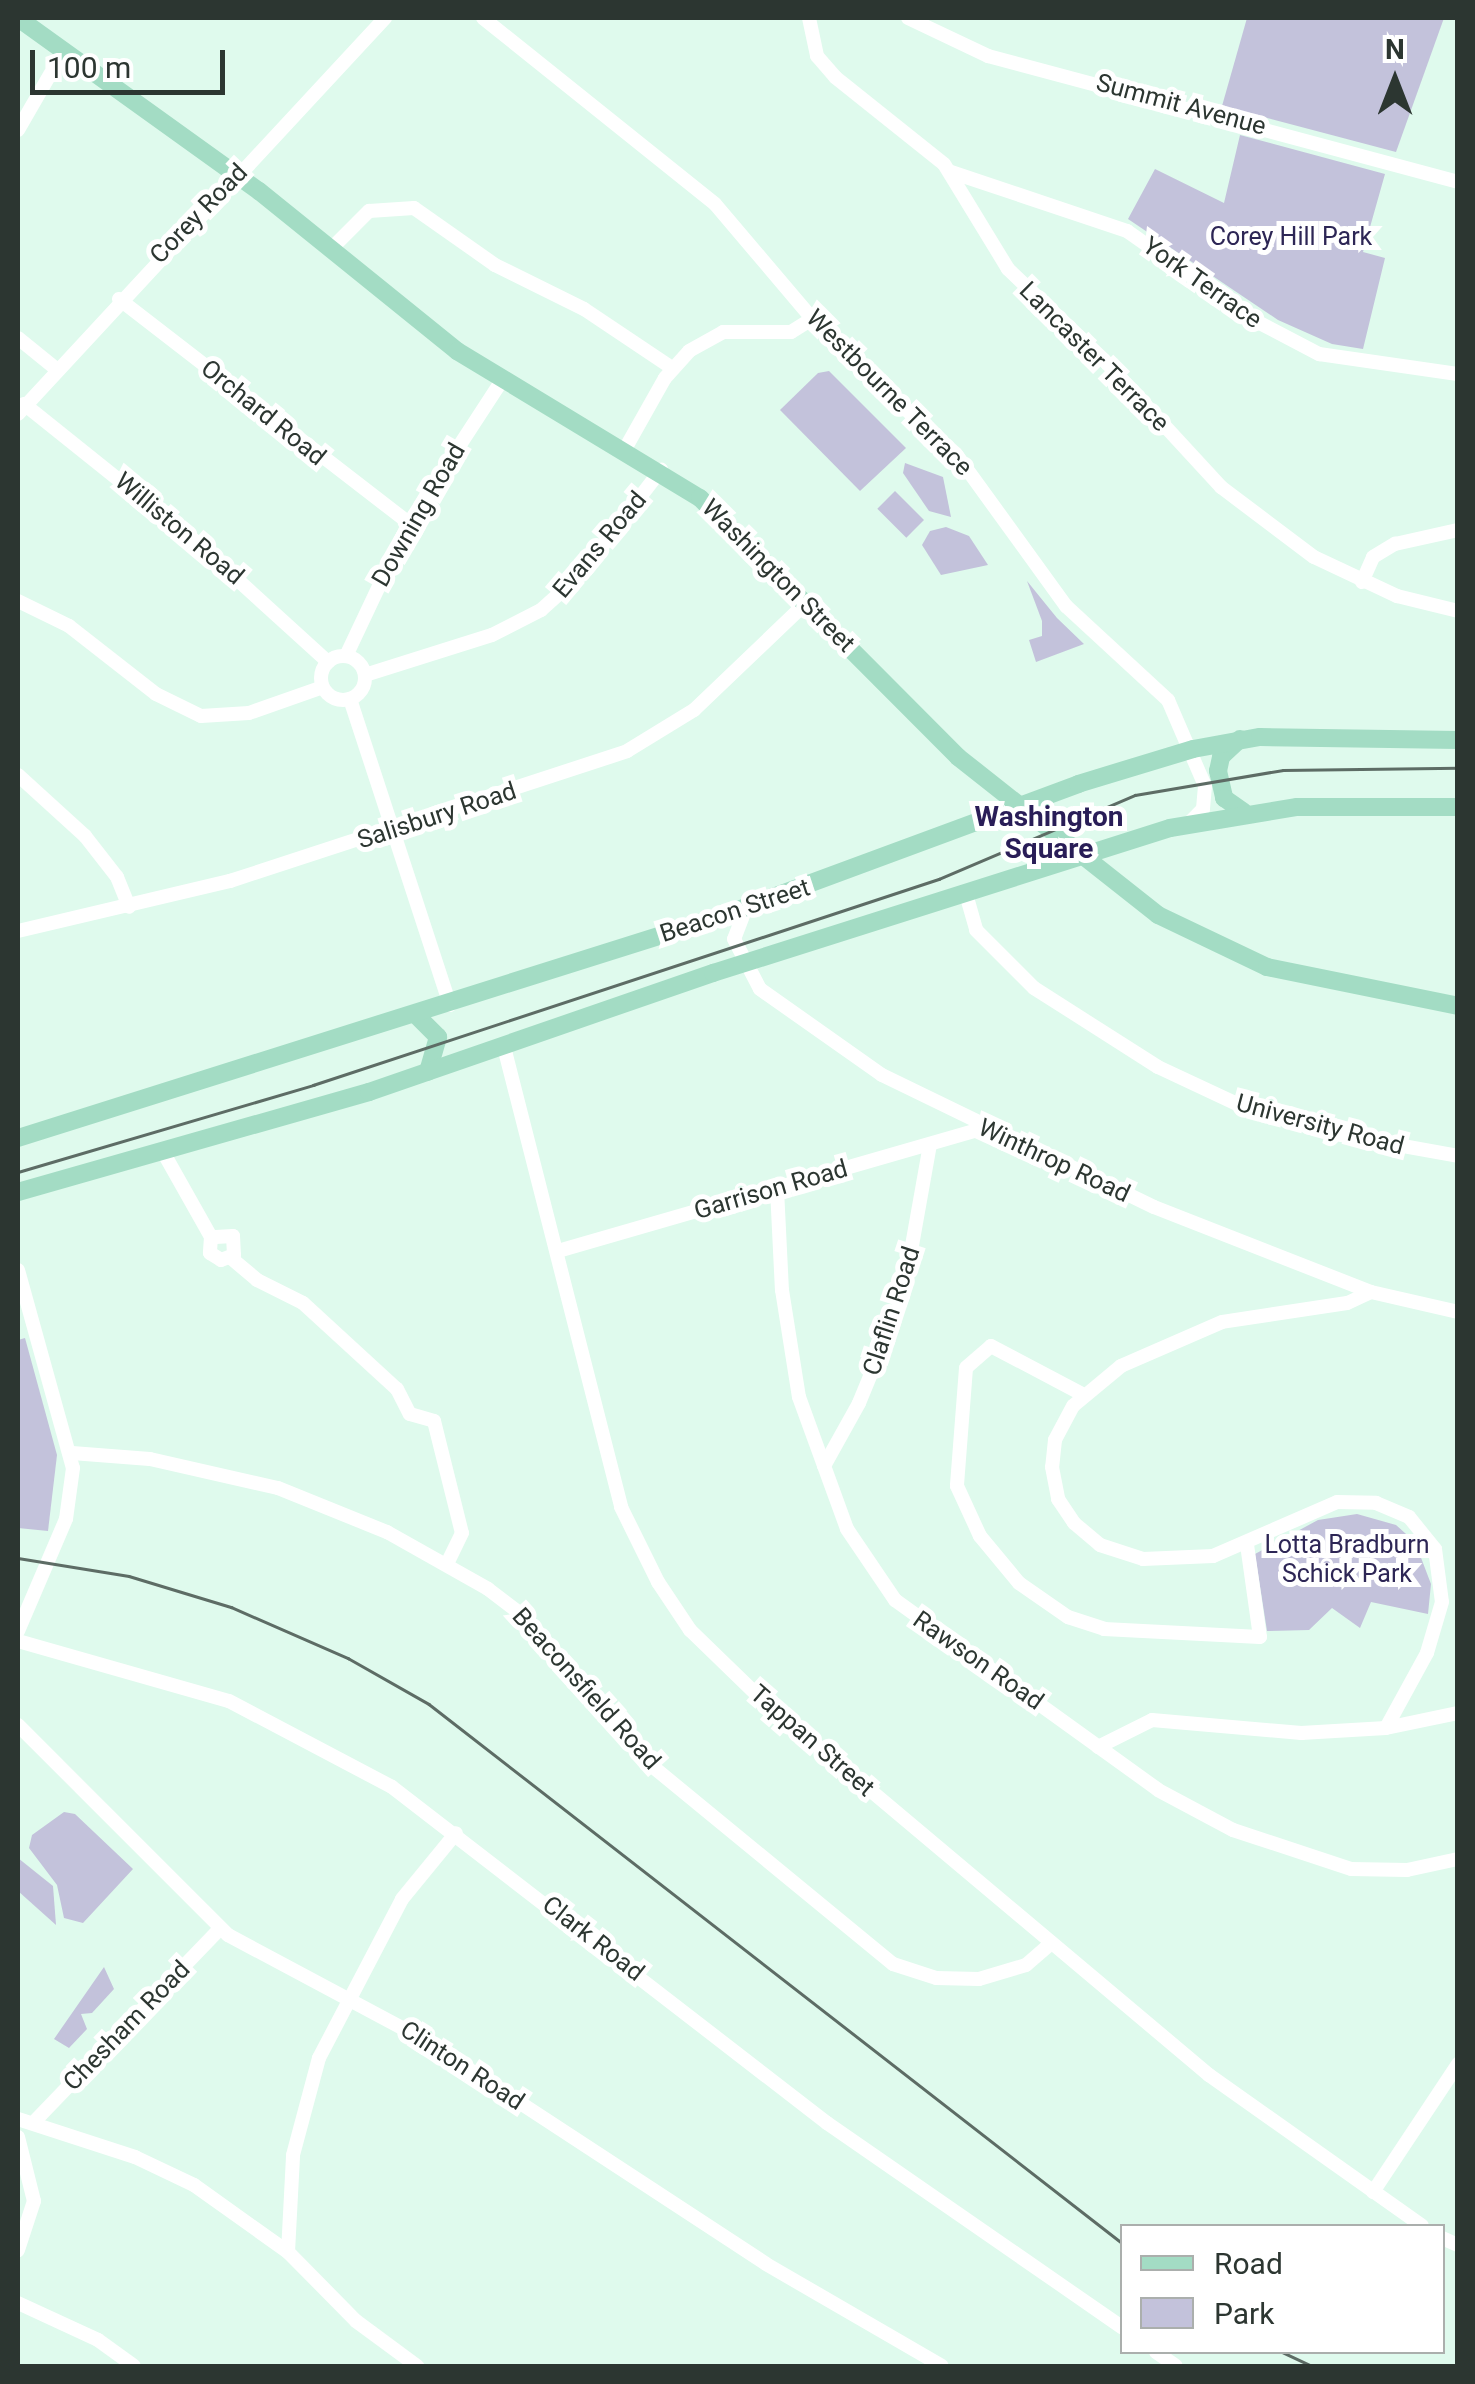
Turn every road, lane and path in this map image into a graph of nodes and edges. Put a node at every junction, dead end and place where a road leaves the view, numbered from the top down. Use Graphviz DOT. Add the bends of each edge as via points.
graph roads {
  1 [pos="18,18"];
  2 [pos="385,18"];
  3 [pos="483,18"];
  4 [pos="809,18"];
  5 [pos="908,18"];
  6 [pos="62,52"];
  7 [pos="18,130"];
  8 [pos="950,172"];
  9 [pos="235,174"];
  10 [pos="1458,182"];
  11 [pos="330,249"];
  12 [pos="119,299"];
  13 [pos="812,319"];
  14 [pos="18,338"];
  15 [pos="56,368"];
  16 [pos="672,368"];
  17 [pos="1458,374"];
  18 [pos="504,379"];
  19 [pos="21,409"];
  20 [pos="626,450"];
  21 [pos="661,470"];
  22 [pos="409,523"];
  23 [pos="1458,530"];
  24 [pos="1362,582"];
  25 [pos="18,601"];
  26 [pos="806,602"];
  27 [pos="1458,610"];
  28 [pos="346,656"];
  29 [pos="328,662"];
  30 [pos="365,675"];
  31 [pos="323,687"];
  32 [pos="350,698"];
  33 [pos="1240,739"];
  34 [pos="1458,740"];
  35 [pos="1193,750"];
  36 [pos="18,775"];
  37 [pos="1458,807"];
  38 [pos="1018,808"];
  39 [pos="1244,812"];
  40 [pos="1188,823"];
  41 [pos="392,831"];
  42 [pos="1080,857"];
  43 [pos="966,894"];
  44 [pos="128,908"];
  45 [pos="746,908"];
  46 [pos="18,931"];
  47 [pos="745,963"];
  48 [pos="450,1006"];
  49 [pos="1458,1006"];
  50 [pos="417,1016"];
  51 [pos="504,1047"];
  52 [pos="428,1072"];
  53 [pos="984,1128"];
  54 [pos="18,1138"];
  55 [pos="930,1146"];
  56 [pos="162,1150"];
  57 [pos="1458,1156"];
  58 [pos="778,1189"];
  59 [pos="18,1192"];
  60 [pos="211,1237"];
  61 [pos="558,1251"];
  62 [pos="231,1258"];
  63 [pos="18,1270"];
  64 [pos="1372,1292"];
  65 [pos="1440,1311"];
  66 [pos="1458,1312"];
  67 [pos="1458,1321"];
  68 [pos="1082,1394"];
  69 [pos="72,1453"];
  70 [pos="824,1466"];
  71 [pos="1246,1544"];
  72 [pos="447,1564"];
  73 [pos="18,1632"];
  74 [pos="18,1641"];
  75 [pos="1458,1713"];
  76 [pos="18,1725"];
  77 [pos="1386,1728"];
  78 [pos="1098,1747"];
  79 [pos="456,1833"];
  80 [pos="1458,1859"];
  81 [pos="220,1929"];
  82 [pos="1051,1943"];
  83 [pos="346,1996"];
  84 [pos="1458,2064"];
  85 [pos="25,2121"];
  86 [pos="18,2137"];
  87 [pos="1373,2192"];
  88 [pos="1419,2224"];
  89 [pos="18,2250"];
  90 [pos="288,2252"];
  91 [pos="18,2303"];
  92 [pos="1120,2326"];
  93 [pos="134,2366"];
  94 [pos="417,2366"];
  95 [pos="942,2366"];
  1 -- 6 [label="main road, Washington Street"];
  2 -- 9 [label="street, Corey Road"];
  3 -- 13 [label="street, Westbourne Terrace" via="715,204"];
  4 -- 8 [label="street, Lancaster Terrace" via="817,56 835,77"];
  5 -- 10 [label="street, Summit Avenue" via="988,56"];
  6 -- 7 [label="street"];
  6 -- 9 [label="main road, Washington Street"];
  8 -- 17 [label="street, York Terrace" via="1127,231 1252,319 1318,354"];
  8 -- 24 [label="street, Lancaster Terrace" via="1008,269 1104,360 1206,474 1287,538"];
  9 -- 11 [label="main road, Washington Street"];
  9 -- 12 [label="street, Corey Road"];
  11 -- 16 [label="street" via="368,212 414,208"];
  11 -- 18 [label="main road, Washington Street" via="445,342"];
  12 -- 15 [label="street, Corey Road"];
  12 -- 22 [label="street, Orchard Road"];
  13 -- 16 [label="street" via="791,332 723,332"];
  13 -- 35 [label="street, Westbourne Terrace" via="956,454 1066,606 1164,694"];
  14 -- 15 [label="street"];
  15 -- 19 [label="street, Corey Road"];
  16 -- 20 [label="street"];
  18 -- 20 [label="main road, Washington Street"];
  18 -- 22 [label="street, Downing Road"];
  19 -- 29 [label="street, Williston Road" via="195,541"];
  20 -- 21 [label="main road, Washington Street"];
  21 -- 26 [label="main road, Washington Street" via="714,510"];
  21 -- 30 [label="street, Evans Road" via="580,575 541,610 492,635"];
  22 -- 28 [label="street, Downing Road"];
  23 -- 24 [label="street" via="1395,544 1373,557"];
  24 -- 27 [label="street, Lancaster Terrace"];
  25 -- 31 [label="street" via="69,626 156,694 201,716 249,713"];
  26 -- 38 [label="main road, Washington Street" via="920,720"];
  26 -- 41 [label="street, Salisbury Road" via="666,732 562,777"];
  28 -- 29 [label="street"];
  28 -- 30 [label="street"];
  29 -- 31 [label="street"];
  30 -- 32 [label="street" via="362,690"];
  31 -- 32 [label="street" via="336,698"];
  32 -- 41 [label="street"];
  33 -- 34 [label="main road, Beacon Street"];
  33 -- 35 [label="main road, Beacon Street"];
  33 -- 39 [label="main road" via="1221,757 1218,771 1224,798"];
  35 -- 38 [label="main road, Beacon Street"];
  35 -- 40 [label="street, Westbourne Terrace" via="1206,794 1203,809"];
  36 -- 44 [label="street" via="96,849"];
  37 -- 39 [label="main road, Beacon Street"];
  38 -- 42 [label="main road, Washington Street"];
  38 -- 45 [label="main road, Beacon Street"];
  39 -- 40 [label="main road, Beacon Street"];
  40 -- 42 [label="main road, Beacon Street"];
  41 -- 44 [label="street, Salisbury Road"];
  41 -- 48 [label="street"];
  42 -- 43 [label="main road, Beacon Street"];
  42 -- 49 [label="main road, Washington Street" via="1175,926 1228,953 1308,978"];
  43 -- 47 [label="main road, Beacon Street"];
  43 -- 57 [label="street, University Road" via="976,930 1034,988 1158,1068 1238,1104 1336,1134"];
  44 -- 46 [label="street, Salisbury Road"];
  45 -- 47 [label="street" via="734,935"];
  45 -- 48 [label="main road, Beacon Street"];
  47 -- 51 [label="main road, Beacon Street"];
  47 -- 53 [label="street, Winthrop Road" via="793,1018"];
  48 -- 50 [label="main road, Beacon Street"];
  50 -- 52 [label="main road" via="438,1037"];
  50 -- 54 [label="main road, Beacon Street"];
  51 -- 52 [label="main road, Beacon Street"];
  51 -- 61 [label="street, Tappan Street"];
  52 -- 56 [label="main road, Beacon Street"];
  53 -- 55 [label="street, Garrison Road"];
  53 -- 64 [label="street, Winthrop Road" via="1154,1208"];
  55 -- 58 [label="street, Garrison Road"];
  55 -- 70 [label="street, Claflin Road" via="903,1296 860,1403"];
  56 -- 59 [label="main road, Beacon Street"];
  56 -- 60 [label="street"];
  58 -- 61 [label="street, Garrison Road"];
  58 -- 70 [label="street, Rawson Road" via="793,1372"];
  60 -- 62 [label="street" via="212,1256"];
  60 -- 62 [label="street" via="233,1236"];
  61 -- 82 [label="street, Tappan Street" via="621,1506 673,1607 757,1695"];
  62 -- 72 [label="street" via="257,1280 303,1302 396,1388 410,1414 434,1421 462,1534"];
  63 -- 69 [label="street"];
  64 -- 65 [label="street, Winthrop Road"];
  64 -- 68 [label="street" via="1347,1303 1260,1312 1193,1331"];
  65 -- 66 [label="street, Winthrop Road"];
  65 -- 67 [label="street"];
  68 -- 71 [label="street" via="1060,1428 1052,1461 1058,1499 1080,1529 1108,1548 1150,1560 1196,1559"];
  68 -- 71 [label="street" via="990,1346 964,1374 955,1476 974,1526 1019,1583 1068,1617 1104,1629 1260,1637"];
  69 -- 72 [label="street, Beaconsfield Road" via="150,1459 278,1488 367,1522"];
  69 -- 73 [label="street" via="70,1503 60,1538"];
  70 -- 78 [label="street, Rawson Road" via="856,1548 895,1600"];
  71 -- 77 [label="street" via="1316,1507 1351,1500 1398,1510 1426,1534 1440,1566 1441,1610 1427,1652"];
  72 -- 82 [label="street, Beaconsfield Road" via="520,1612 627,1742 880,1957 916,1974 970,1980 1019,1968"];
  74 -- 79 [label="street, Clark Road" via="229,1700 392,1787"];
  75 -- 77 [label="street"];
  76 -- 81 [label="street, Clinton Road"];
  77 -- 78 [label="street" via="1256,1733 1152,1720"];
  78 -- 80 [label="street, Rawson Road" via="1184,1806 1310,1860 1390,1871"];
  79 -- 83 [label="street" via="402,1899"];
  79 -- 92 [label="street, Clark Road" via="827,2123"];
  81 -- 83 [label="street, Clinton Road"];
  81 -- 85 [label="street, Chesham Road"];
  82 -- 87 [label="street, Tappan Street" via="1209,2075"];
  83 -- 90 [label="street" via="304,2103 293,2155"];
  83 -- 95 [label="street, Clinton Road" via="784,2275"];
  84 -- 87 [label="street"];
  85 -- 90 [label="street" via="194,2185"];
  86 -- 89 [label="street" via="34,2211"];
  87 -- 88 [label="street, Tappan Street"];
  90 -- 94 [label="street" via="356,2321"];
  91 -- 93 [label="street" via="98,2340"];
}
